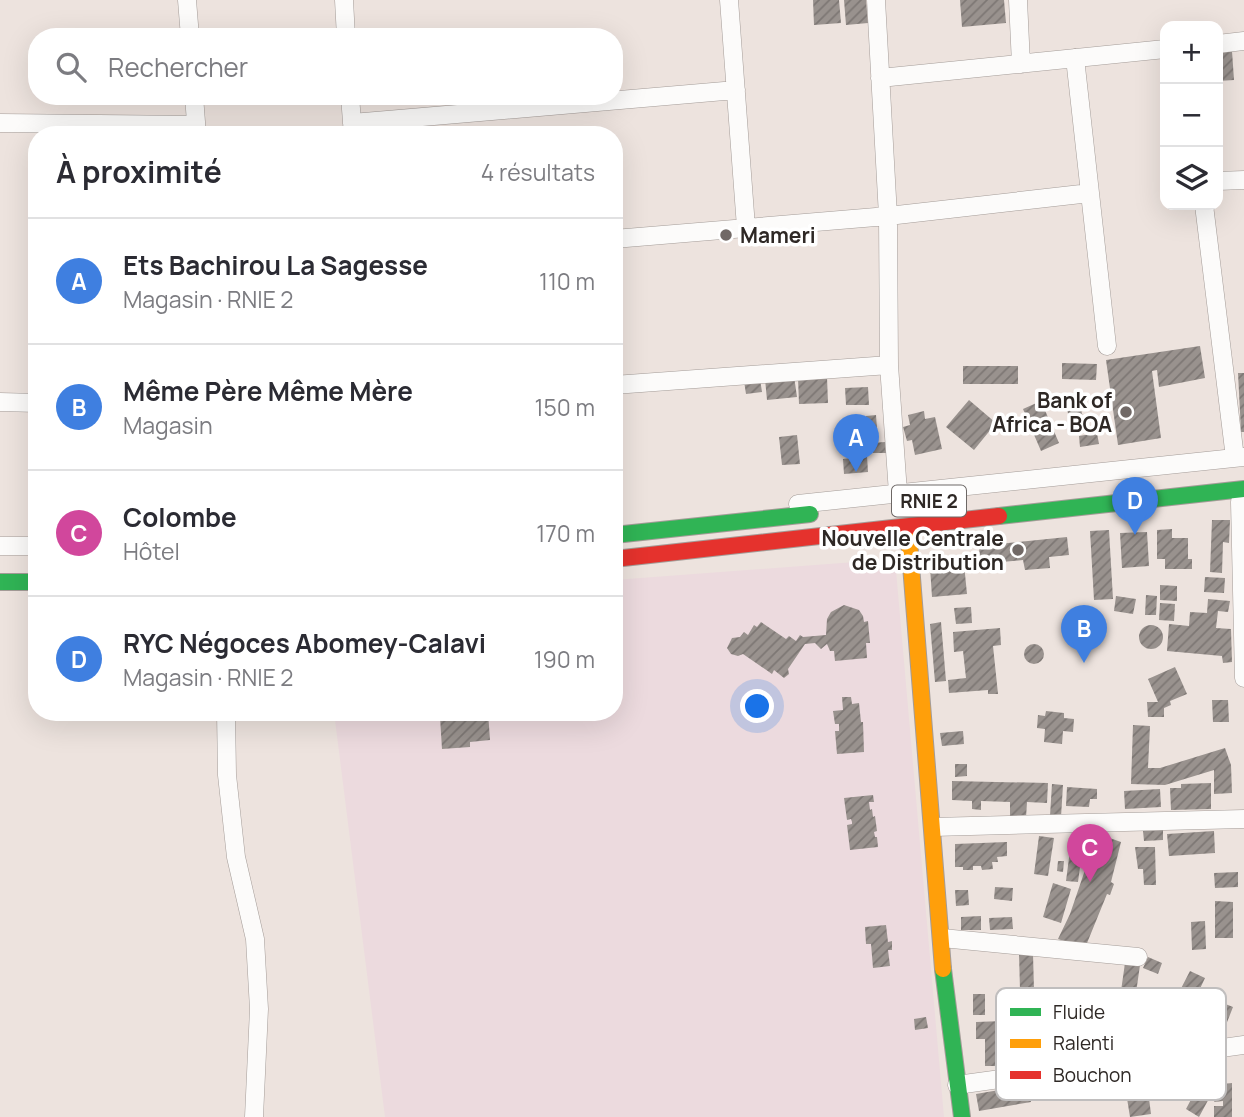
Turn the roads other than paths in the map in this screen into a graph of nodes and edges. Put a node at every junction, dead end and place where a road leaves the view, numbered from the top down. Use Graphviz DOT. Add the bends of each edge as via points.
graph roads {
  1 [pos="187,0"];
  2 [pos="344,0"];
  3 [pos="729,0"];
  4 [pos="876,0"];
  5 [pos="1018,0"];
  6 [pos="189,28"];
  7 [pos="346,28"];
  8 [pos="1244,41"];
  9 [pos="1223,43"];
  10 [pos="1160,50"];
  11 [pos="1075,58"];
  12 [pos="1021,64"];
  13 [pos="880,78"];
  14 [pos="736,90"];
  15 [pos="623,101"];
  16 [pos="195,105"];
  17 [pos="351,105"];
  18 [pos="588,105"];
  19 [pos="0,123"];
  20 [pos="84,126"];
  21 [pos="196,126"];
  22 [pos="352,126"];
  23 [pos="382,126"];
  24 [pos="1244,180"];
  25 [pos="1223,181"];
  26 [pos="1090,193"];
  27 [pos="1205,210"];
  28 [pos="888,216"];
  29 [pos="746,227"];
  30 [pos="623,238"];
  31 [pos="1107,346"];
  32 [pos="890,365"];
  33 [pos="623,384"];
  34 [pos="0,402"];
  35 [pos="28,403"];
  36 [pos="1241,461"];
  37 [pos="898,494"];
  38 [pos="1243,497"];
  39 [pos="623,522"];
  40 [pos="623,534"];
  41 [pos="909,540"];
  42 [pos="0,545"];
  43 [pos="28,546"];
  44 [pos="623,558"];
  45 [pos="0,561"];
  46 [pos="28,561"];
  47 [pos="623,574"];
  48 [pos="0,582"];
  49 [pos="28,582"];
  50 [pos="0,596"];
  51 [pos="28,596"];
  52 [pos="1244,639"];
  53 [pos="1244,678"];
  54 [pos="226,721"];
  55 [pos="1244,819"];
  56 [pos="933,827"];
  57 [pos="942,938"];
  58 [pos="1138,957"];
  59 [pos="1244,1045"];
  60 [pos="1226,1048"];
  61 [pos="996,1080"];
  62 [pos="957,1085"];
  63 [pos="254,1117"];
  64 [pos="962,1117"];
  1 -- 6 [label="street"];
  2 -- 7 [label="street"];
  3 -- 14 [label="street"];
  4 -- 13 [label="street"];
  5 -- 12 [label="street"];
  8 -- 9 [label="street"];
  10 -- 11 [label="street"];
  11 -- 12 [label="street"];
  11 -- 26 [label="street"];
  12 -- 13 [label="street"];
  13 -- 28 [label="street"];
  14 -- 15 [label="street"];
  14 -- 29 [label="street"];
  16 -- 21 [label="street"];
  17 -- 22 [label="street"];
  18 -- 23 [label="street"];
  19 -- 20 [label="street"];
  24 -- 25 [label="street"];
  26 -- 28 [label="street"];
  26 -- 31 [label="street"];
  27 -- 36 [label="street"];
  28 -- 29 [label="street"];
  28 -- 32 [label="street"];
  29 -- 30 [label="street"];
  32 -- 33 [label="street"];
  32 -- 37 [label="street"];
  34 -- 35 [label="street"];
  36 -- 37 [label="street"];
  36 -- 40 [label="main road, RNIE 2 / RNIE 2" via="1180,473"];
  37 -- 39 [label="street"];
  38 -- 41 [label="main road"];
  38 -- 44 [label="main road, RNIE 2 / RNIE 2"];
  38 -- 52 [label="street"];
  41 -- 47 [label="main road"];
  41 -- 56 [label="main road"];
  42 -- 43 [label="street"];
  45 -- 46 [label="main road"];
  48 -- 49 [label="main road"];
  50 -- 51 [label="street"];
  52 -- 53 [label="street"];
  54 -- 63 [label="street" via="236,857 255,939 259,1009"];
  55 -- 56 [label="street"];
  56 -- 57 [label="main road"];
  57 -- 58 [label="street"];
  57 -- 62 [label="main road"];
  59 -- 60 [label="street"];
  61 -- 62 [label="street"];
  62 -- 64 [label="main road"];
}
